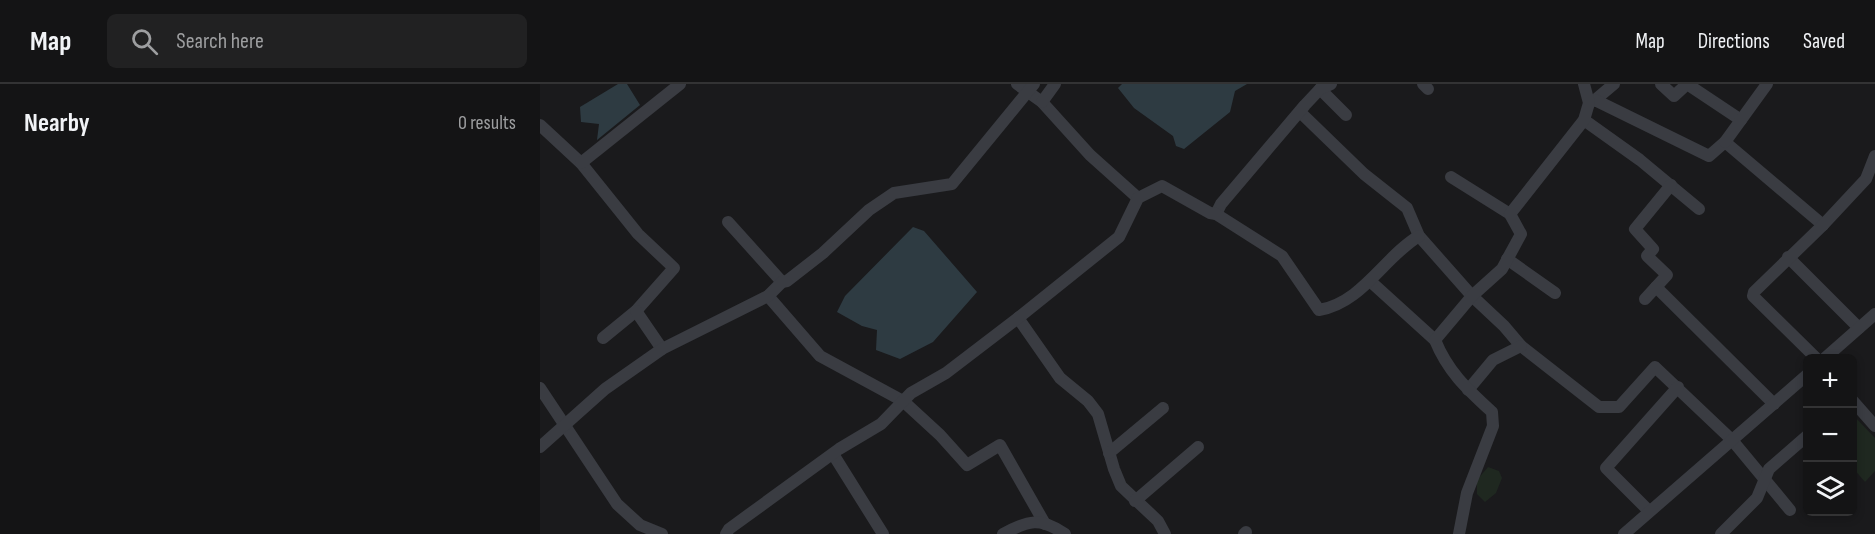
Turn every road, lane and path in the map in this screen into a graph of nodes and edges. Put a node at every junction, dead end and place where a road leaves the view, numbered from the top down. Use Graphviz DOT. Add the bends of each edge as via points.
graph roads {
  1 [pos="680,84"];
  2 [pos="1017,84"];
  3 [pos="1055,84"];
  4 [pos="1584,84"];
  5 [pos="1614,84"];
  6 [pos="1661,84"];
  7 [pos="1767,84"];
  8 [pos="1326,87"];
  9 [pos="1031,89"];
  10 [pos="1042,102"];
  11 [pos="1592,102"];
  12 [pos="1300,112"];
  13 [pos="1347,115"];
  14 [pos="1584,120"];
  15 [pos="1741,120"];
  16 [pos="540,125"];
  17 [pos="1725,142"];
  18 [pos="1875,156"];
  19 [pos="581,163"];
  20 [pos="1451,177"];
  21 [pos="1870,183"];
  22 [pos="1671,185"];
  23 [pos="1138,198"];
  24 [pos="1699,209"];
  25 [pos="1216,214"];
  26 [pos="1510,214"];
  27 [pos="728,222"];
  28 [pos="1823,225"];
  29 [pos="1419,236"];
  30 [pos="1788,257"];
  31 [pos="1507,259"];
  32 [pos="1371,281"];
  33 [pos="782,282"];
  34 [pos="1656,287"];
  35 [pos="1555,293"];
  36 [pos="768,296"];
  37 [pos="1472,296"];
  38 [pos="1645,299"];
  39 [pos="636,311"];
  40 [pos="1875,314"];
  41 [pos="1018,318"];
  42 [pos="1859,328"];
  43 [pos="603,338"];
  44 [pos="1435,340"];
  45 [pos="1521,346"];
  46 [pos="662,349"];
  47 [pos="1812,354"];
  48 [pos="1830,354"];
  49 [pos="1803,379"];
  50 [pos="1678,387"];
  51 [pos="540,388"];
  52 [pos="1468,390"];
  53 [pos="903,401"];
  54 [pos="1774,404"];
  55 [pos="1857,406"];
  56 [pos="1163,408"];
  57 [pos="566,424"];
  58 [pos="1875,426"];
  59 [pos="1803,439"];
  60 [pos="1732,440"];
  61 [pos="540,447"];
  62 [pos="1198,447"];
  63 [pos="1109,453"];
  64 [pos="833,454"];
  65 [pos="1766,481"];
  66 [pos="1135,501"];
  67 [pos="1790,510"];
  68 [pos="1649,511"];
  69 [pos="1044,524"];
  70 [pos="637,530"];
  71 [pos="662,534"];
  72 [pos="726,534"];
  73 [pos="883,534"];
  74 [pos="1004,534"];
  75 [pos="1065,534"];
  76 [pos="1165,534"];
  77 [pos="1459,534"];
  78 [pos="1624,534"];
  79 [pos="1721,534"];
  1 -- 19 [label="street"];
  2 -- 9 [label="street"];
  3 -- 10 [label="street"];
  4 -- 11 [label="street"];
  5 -- 11 [label="street"];
  6 -- 15 [label="street" via="1674,96 1687,84"];
  7 -- 15 [label="street"];
  8 -- 12 [label="street"];
  8 -- 13 [label="street"];
  9 -- 10 [label="street"];
  9 -- 33 [label="street" via="952,183 894,193"];
  10 -- 23 [label="street" via="1089,155"];
  11 -- 14 [label="street"];
  11 -- 17 [label="street" via="1709,156"];
  12 -- 25 [label="street"];
  12 -- 29 [label="street" via="1364,174 1407,208"];
  14 -- 22 [label="street"];
  14 -- 26 [label="street"];
  15 -- 17 [label="street"];
  16 -- 19 [label="street"];
  17 -- 28 [label="street"];
  18 -- 21 [label="street"];
  19 -- 39 [label="street" via="638,234 674,268"];
  20 -- 26 [label="street"];
  21 -- 28 [label="street"];
  22 -- 24 [label="street"];
  22 -- 34 [label="street" via="1635,229 1653,249 1647,256 1667,275"];
  23 -- 25 [label="street" via="1162,186"];
  23 -- 41 [label="street" via="1119,237"];
  25 -- 32 [label="street" via="1282,256 1319,310 1332,308"];
  26 -- 31 [label="street" via="1521,234"];
  27 -- 33 [label="street"];
  28 -- 30 [label="street"];
  29 -- 32 [label="street"];
  29 -- 37 [label="street"];
  30 -- 42 [label="street"];
  30 -- 47 [label="street" via="1753,296"];
  31 -- 35 [label="street"];
  31 -- 37 [label="street" via="1502,269"];
  32 -- 44 [label="street"];
  33 -- 36 [label="street"];
  34 -- 38 [label="street"];
  34 -- 54 [label="street"];
  36 -- 46 [label="street"];
  36 -- 53 [label="street" via="820,356"];
  37 -- 44 [label="street"];
  37 -- 45 [label="street"];
  39 -- 43 [label="street"];
  39 -- 46 [label="street"];
  40 -- 42 [label="street"];
  41 -- 53 [label="street"];
  41 -- 63 [label="street" via="1060,378 1098,414"];
  42 -- 48 [label="street"];
  44 -- 52 [label="street" via="1454,375"];
  45 -- 50 [label="street" via="1599,407 1619,407 1655,367"];
  45 -- 52 [label="street" via="1493,360"];
  46 -- 57 [label="street" via="605,389"];
  49 -- 54 [label="street"];
  50 -- 60 [label="street"];
  50 -- 68 [label="street" via="1606,468"];
  51 -- 57 [label="street"];
  52 -- 77 [label="street" via="1492,412 1493,426 1467,493"];
  53 -- 64 [label="street" via="881,424"];
  53 -- 69 [label="street" via="967,465 1000,445"];
  54 -- 60 [label="street"];
  55 -- 58 [label="street"];
  56 -- 63 [label="street"];
  57 -- 61 [label="street"];
  57 -- 70 [label="street" via="571,437"];
  59 -- 65 [label="street" via="1769,469"];
  60 -- 65 [label="street"];
  60 -- 68 [label="street"];
  62 -- 66 [label="street"];
  63 -- 66 [label="street" via="1121,486"];
  64 -- 72 [label="street"];
  64 -- 73 [label="street"];
  65 -- 67 [label="street"];
  65 -- 79 [label="street" via="1757,498"];
  66 -- 76 [label="street" via="1158,521"];
  68 -- 78 [label="street"];
  69 -- 74 [label="street" via="1033,521"];
  69 -- 75 [label="street"];
  70 -- 71 [label="street"];
}
